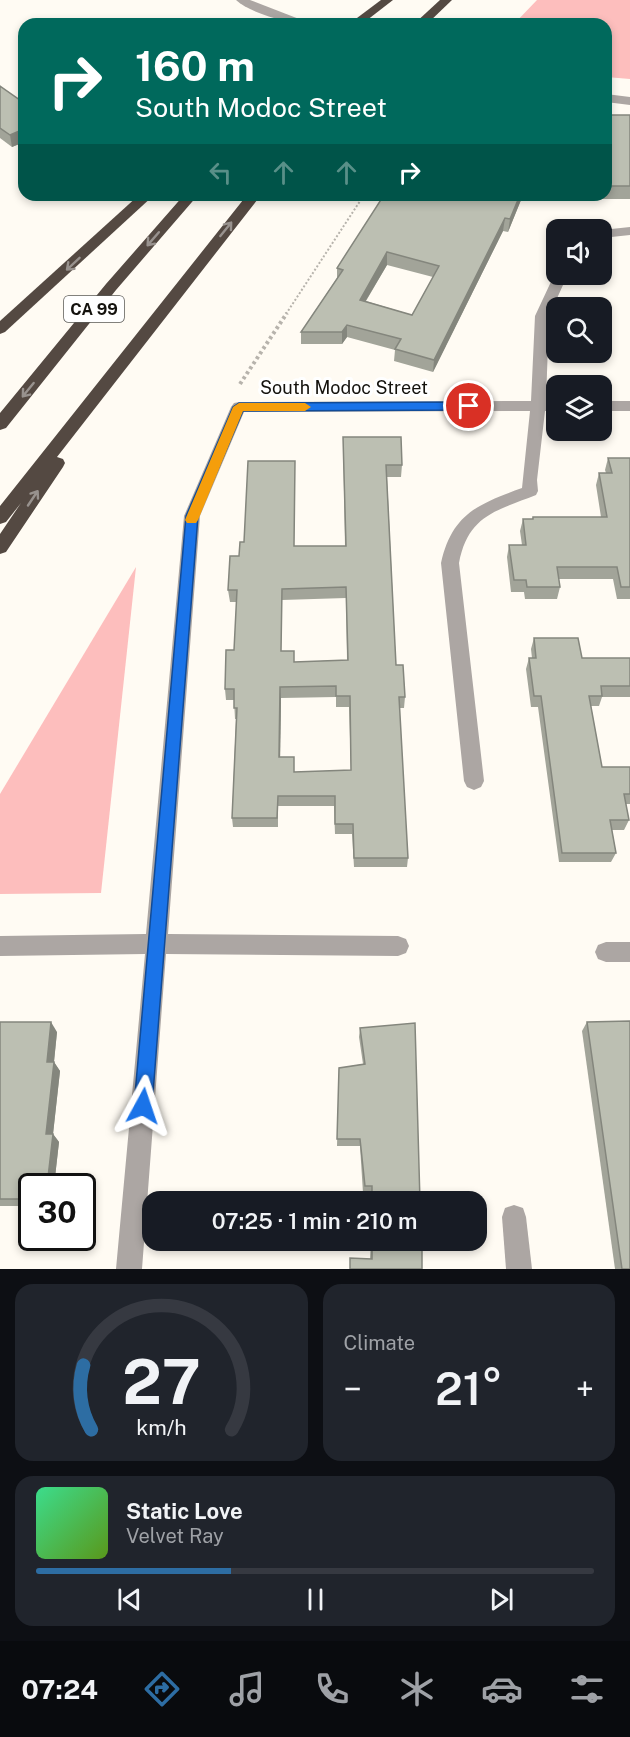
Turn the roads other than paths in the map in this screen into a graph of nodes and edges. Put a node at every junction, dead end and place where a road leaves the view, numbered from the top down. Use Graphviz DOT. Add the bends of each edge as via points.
graph roads {
  1 [pos="241,0"];
  2 [pos="388,0"];
  3 [pos="393,0"];
  4 [pos="447,0"];
  5 [pos="287,18"];
  6 [pos="363,18"];
  7 [pos="373,18"];
  8 [pos="427,18"];
  9 [pos="612,100"];
  10 [pos="630,101"];
  11 [pos="140,201"];
  12 [pos="186,201"];
  13 [pos="249,201"];
  14 [pos="630,231"];
  15 [pos="612,233"];
  16 [pos="556,285"];
  17 [pos="164,308"];
  18 [pos="0,329"];
  19 [pos="538,406"];
  20 [pos="546,406"];
  21 [pos="612,406"];
  22 [pos="630,406"];
  23 [pos="0,424"];
  24 [pos="0,518"];
  25 [pos="0,547"];
  26 [pos="474,781"];
  27 [pos="157,944"];
  28 [pos="0,946"];
  29 [pos="398,946"];
  30 [pos="606,952"];
  31 [pos="630,952"];
  32 [pos="514,1216"];
  33 [pos="129,1269"];
  34 [pos="519,1269"];
  1 -- 5 [label="street"];
  2 -- 6 [label="highway"];
  3 -- 7 [label="highway"];
  4 -- 8 [label="highway"];
  9 -- 10 [label="street"];
  11 -- 18 [label="highway, one-way"];
  12 -- 23 [label="highway, CA 99, one-way"];
  17 -- 13 [label="highway, CA 99, one-way"];
  14 -- 15 [label="street"];
  16 -- 19 [label="street" via="542,316"];
  17 -- 24 [label="highway, CA 99"];
  25 -- 17 [label="highway, one-way"];
  19 -- 20 [label="street, South Modoc Street"];
  19 -- 26 [label="street" via="530,491 491,506 465,523 452,544 450,563"];
  19 -- 27 [label="street, South Modoc Street" via="239,407 192,516"];
  21 -- 22 [label="street"];
  27 -- 28 [label="street"];
  27 -- 29 [label="street"];
  27 -- 33 [label="street"];
  30 -- 31 [label="street"];
  32 -- 34 [label="street"];
}
